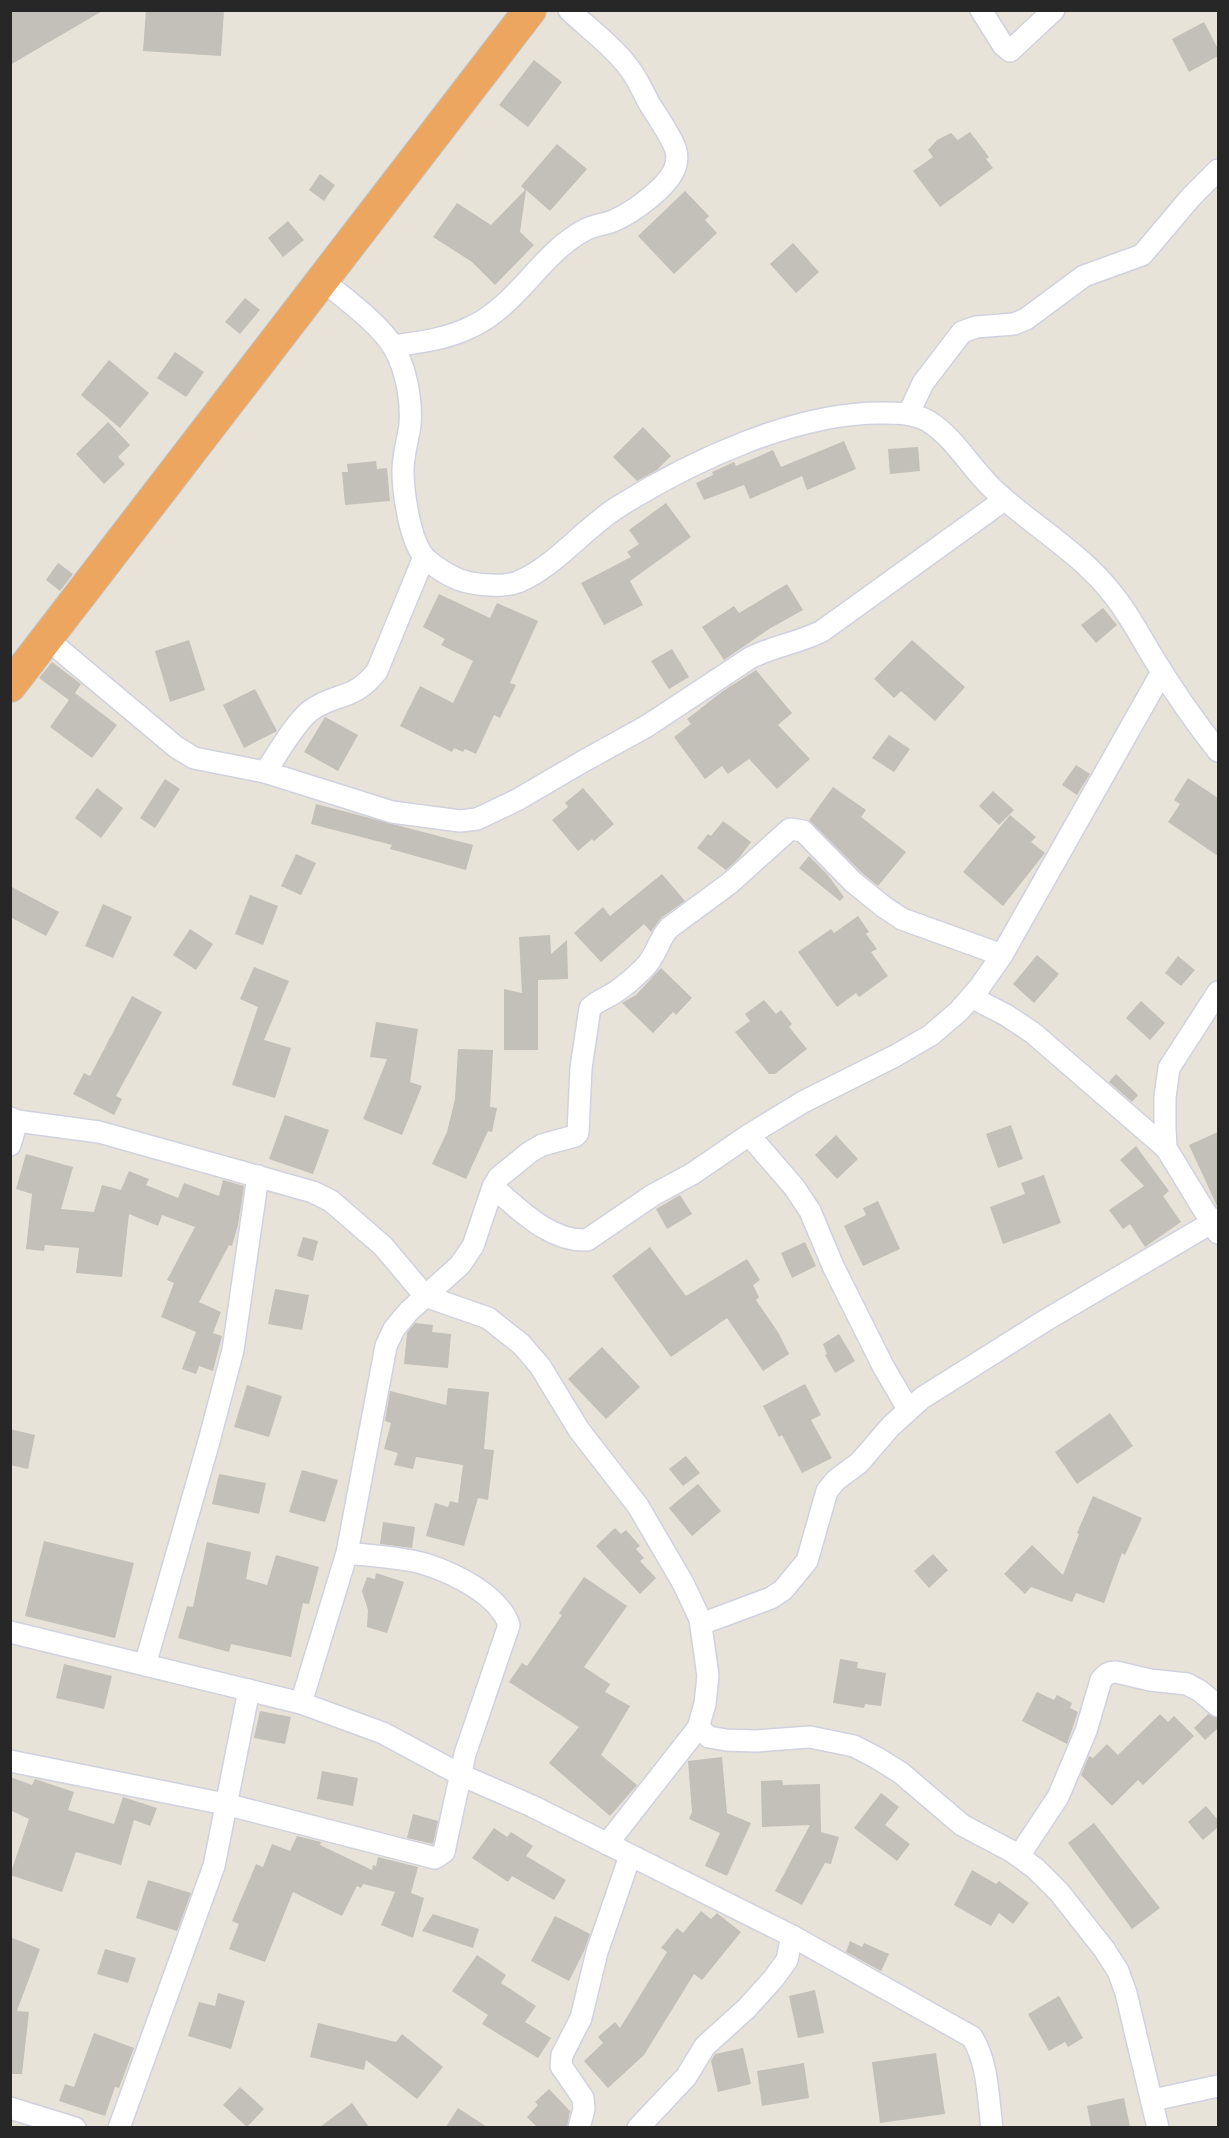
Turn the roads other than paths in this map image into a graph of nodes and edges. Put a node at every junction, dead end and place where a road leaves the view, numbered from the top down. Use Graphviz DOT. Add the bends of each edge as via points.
graph roads {
  1 [pos="530,10"];
  2 [pos="569,10"];
  3 [pos="981,10"];
  4 [pos="1054,10"];
  5 [pos="1218,170"];
  6 [pos="322,280"];
  7 [pos="394,346"];
  8 [pos="909,413"];
  9 [pos="1004,500"];
  10 [pos="424,557"];
  11 [pos="47,639"];
  12 [pos="1162,672"];
  13 [pos="10,686"];
  14 [pos="1218,751"];
  15 [pos="265,772"];
  16 [pos="1002,955"];
  17 [pos="1218,992"];
  18 [pos="971,997"];
  19 [pos="14,1120"];
  20 [pos="749,1135"];
  21 [pos="10,1145"];
  22 [pos="1166,1148"];
  23 [pos="258,1176"];
  24 [pos="493,1187"];
  25 [pos="1216,1225"];
  26 [pos="424,1296"];
  27 [pos="908,1409"];
  28 [pos="347,1553"];
  29 [pos="700,1624"];
  30 [pos="10,1632"];
  31 [pos="145,1665"];
  32 [pos="249,1690"];
  33 [pos="301,1703"];
  34 [pos="1218,1706"];
  35 [pos="698,1728"];
  36 [pos="10,1761"];
  37 [pos="461,1774"];
  38 [pos="225,1804"];
  39 [pos="608,1844"];
  40 [pos="630,1856"];
  41 [pos="1019,1856"];
  42 [pos="792,1935"];
  43 [pos="1218,2086"];
  44 [pos="1153,2100"];
  45 [pos="10,2108"];
  46 [pos="75,2127"];
  47 [pos="119,2127"];
  48 [pos="579,2127"];
  49 [pos="638,2127"];
  50 [pos="992,2127"];
  51 [pos="1158,2127"];
  1 -- 6 [label="highway"];
  2 -- 7 [label="street" via="627,64 636,78 676,151 671,176 641,204 611,221 591,226 566,243 515,295 475,326 440,338"];
  3 -- 4 [label="street" via="1010,51"];
  5 -- 8 [label="street" via="1142,255 1084,276 1026,320 976,327 962,333 923,383"];
  6 -- 7 [label="street"];
  6 -- 11 [label="highway"];
  7 -- 10 [label="street" via="409,398 410,422 403,468 406,503 414,537"];
  8 -- 9 [label="street" via="942,431"];
  8 -- 10 [label="street" via="857,413 810,421 739,445 683,470 617,507 541,570 515,583 493,586 456,579"];
  9 -- 12 [label="street" via="1067,548 1115,597"];
  9 -- 15 [label="street" via="822,632 750,657 647,726 477,819 392,812"];
  10 -- 15 [label="street" via="377,671 355,692 309,712"];
  11 -- 13 [label="highway"];
  11 -- 15 [label="street" via="185,753"];
  12 -- 14 [label="street"];
  12 -- 16 [label="street"];
  16 -- 18 [label="street"];
  16 -- 24 [label="street" via="902,919 854,882 803,831 790,829 730,883 669,928 642,970 590,1008 581,1068 578,1133 530,1152 499,1177"];
  17 -- 22 [label="street" via="1169,1068"];
  18 -- 20 [label="street" via="932,1035 817,1093"];
  18 -- 22 [label="street" via="1033,1033"];
  19 -- 21 [label="street"];
  19 -- 23 [label="street" via="99,1132"];
  20 -- 24 [label="street" via="587,1240 543,1227"];
  20 -- 27 [label="street" via="810,1211 832,1266"];
  22 -- 25 [label="street"];
  23 -- 26 [label="street" via="331,1201 383,1246"];
  23 -- 31 [label="street" via="233,1350"];
  24 -- 26 [label="street" via="473,1246 460,1266"];
  25 -- 27 [label="street" via="1046,1320"];
  26 -- 28 [label="street" via="394,1329 386,1346"];
  26 -- 29 [label="street" via="488,1318 521,1344 540,1366 579,1430 638,1506 683,1583"];
  27 -- 29 [label="street" via="859,1463 827,1491 807,1561 783,1590"];
  28 -- 33 [label="street"];
  28 -- 37 [label="street" via="423,1563 440,1569 493,1600 506,1615 507,1633"];
  29 -- 35 [label="street" via="708,1676"];
  30 -- 31 [label="street"];
  31 -- 32 [label="street"];
  32 -- 33 [label="street"];
  32 -- 38 [label="street"];
  33 -- 37 [label="street" via="383,1733"];
  34 -- 41 [label="street" via="1187,1684 1116,1672 1106,1675 1058,1797"];
  35 -- 39 [label="street"];
  35 -- 41 [label="street" via="709,1737 726,1740 810,1737 854,1746 901,1773 962,1825"];
  36 -- 38 [label="street"];
  37 -- 38 [label="street" via="444,1852 435,1858"];
  37 -- 39 [label="street"];
  38 -- 47 [label="street" via="213,1866"];
  39 -- 40 [label="street"];
  40 -- 42 [label="street"];
  40 -- 48 [label="street" via="597,1952 580,2018 562,2055 561,2066 583,2098"];
  41 -- 44 [label="street" via="1059,1892 1118,1971"];
  42 -- 49 [label="street" via="787,1960 774,1978 705,2046 686,2077"];
  42 -- 50 [label="street" via="972,2037 983,2061"];
  43 -- 44 [label="street"];
  44 -- 51 [label="street"];
  45 -- 46 [label="street"];
}
